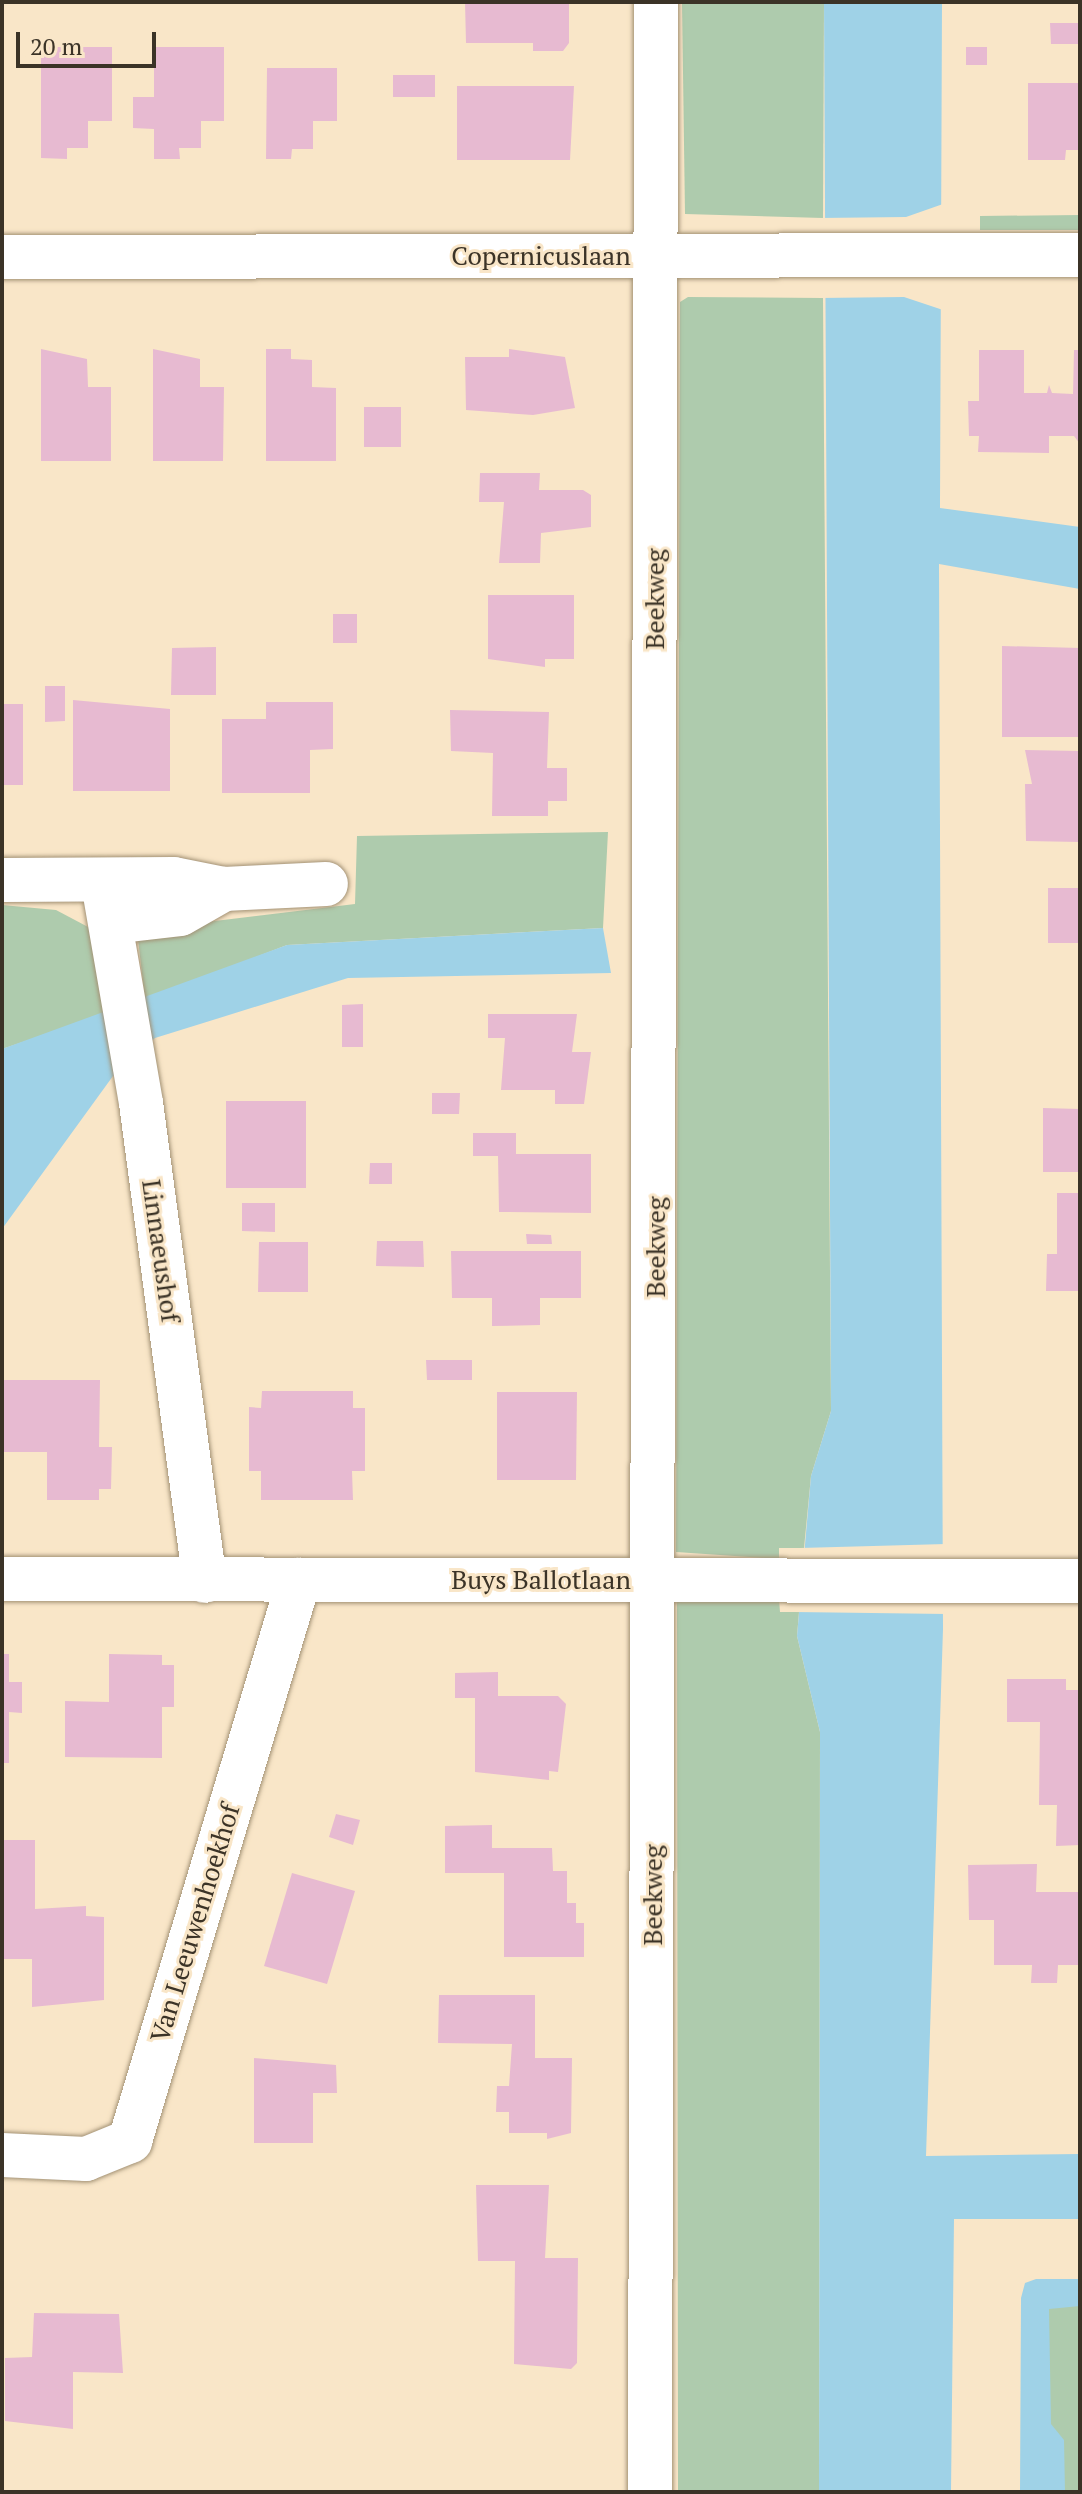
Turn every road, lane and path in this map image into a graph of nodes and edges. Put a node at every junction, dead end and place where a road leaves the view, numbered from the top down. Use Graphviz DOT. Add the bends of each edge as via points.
graph roads {
  1 [pos="656,2"];
  2 [pos="1080,255"];
  3 [pos="656,256"];
  4 [pos="2,257"];
  5 [pos="2,880"];
  6 [pos="326,884"];
  7 [pos="107,902"];
  8 [pos="2,1579"];
  9 [pos="655,1579"];
  10 [pos="299,1580"];
  11 [pos="205,1581"];
  12 [pos="1080,1581"];
  13 [pos="2,2155"];
  14 [pos="650,2492"];
  1 -- 3 [label="street, Beekweg"];
  2 -- 3 [label="street, Copernicuslaan"];
  3 -- 4 [label="street, Copernicuslaan"];
  3 -- 9 [label="street, Beekweg"];
  5 -- 7 [label="street"];
  6 -- 7 [label="street" via="224,889 174,879"];
  7 -- 11 [label="street, Linnaeushof" via="141,1103"];
  8 -- 11 [label="street, Buys Ballotlaan"];
  9 -- 10 [label="street, Buys Ballotlaan"];
  9 -- 12 [label="street, Buys Ballotlaan"];
  9 -- 14 [label="street, Beekweg"];
  10 -- 11 [label="street, Buys Ballotlaan"];
  10 -- 13 [label="street, Van Leeuwenhoekhof" via="130,2141 86,2159"];
}
